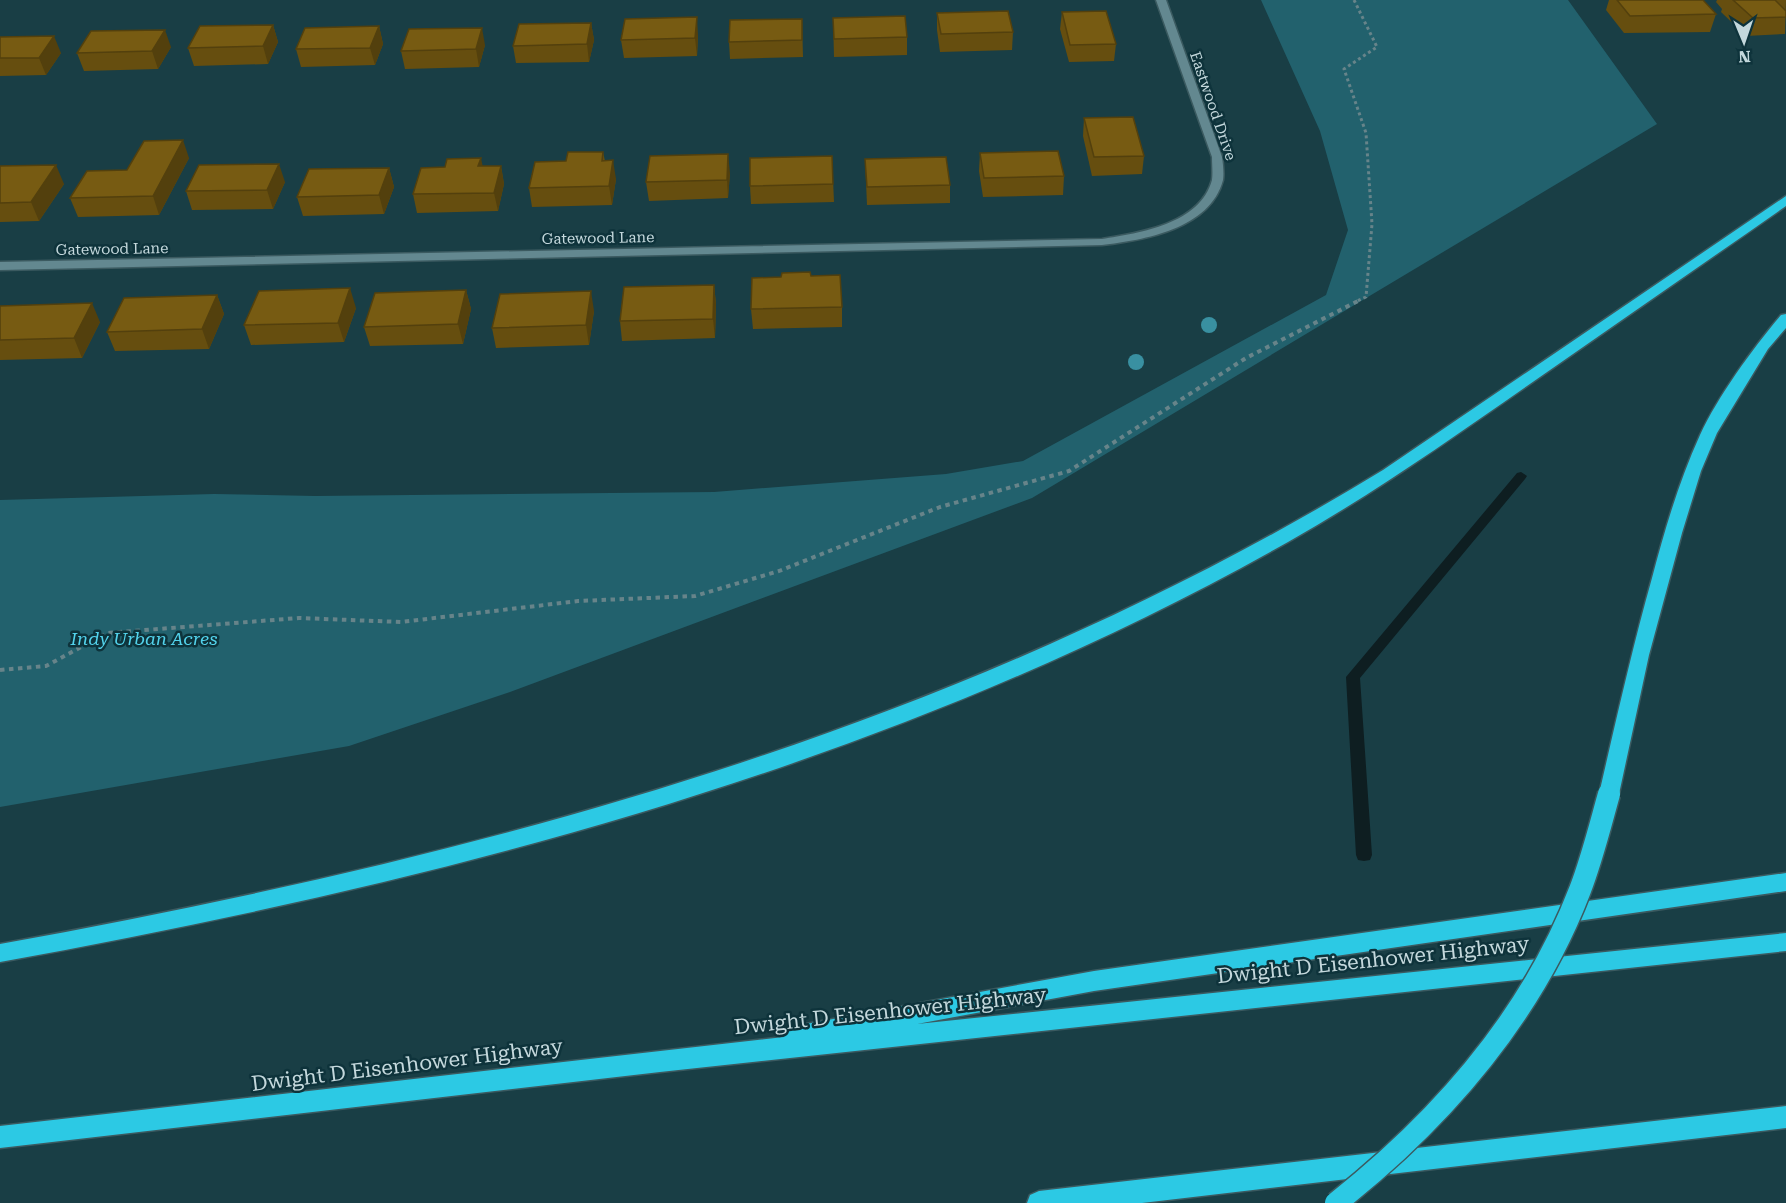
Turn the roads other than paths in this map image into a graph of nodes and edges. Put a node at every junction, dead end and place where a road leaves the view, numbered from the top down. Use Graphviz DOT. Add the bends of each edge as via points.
graph roads {
  1 [pos="1161,0"];
  2 [pos="1786,200"];
  3 [pos="1191,215"];
  4 [pos="0,266"];
  5 [pos="1786,318"];
  6 [pos="1786,882"];
  7 [pos="1786,942"];
  8 [pos="0,953"];
  9 [pos="660,1061"];
  10 [pos="1786,1118"];
  11 [pos="0,1137"];
  12 [pos="1039,1203"];
  13 [pos="1336,1203"];
  1 -- 3 [label="street, Eastwood Drive" via="1219,165 1212,195"];
  2 -- 8 [label="highway" via="1331,510 1194,585 1020,668 763,766 507,844 248,906"];
  3 -- 4 [label="street, Gatewood Lane" via="1146,235 1102,242"];
  5 -- 13 [label="highway, bridge" via="1762,347 1709,432 1693,471 1640,655 1609,794 1576,901 1554,951 1526,1003 1451,1099 1401,1151"];
  6 -- 9 [label="highway" via="1094,981"];
  7 -- 9 [label="highway, Dwight D Eisenhower Highway"];
  9 -- 11 [label="highway, Dwight D Eisenhower Highway"];
  10 -- 12 [label="highway"];
}
